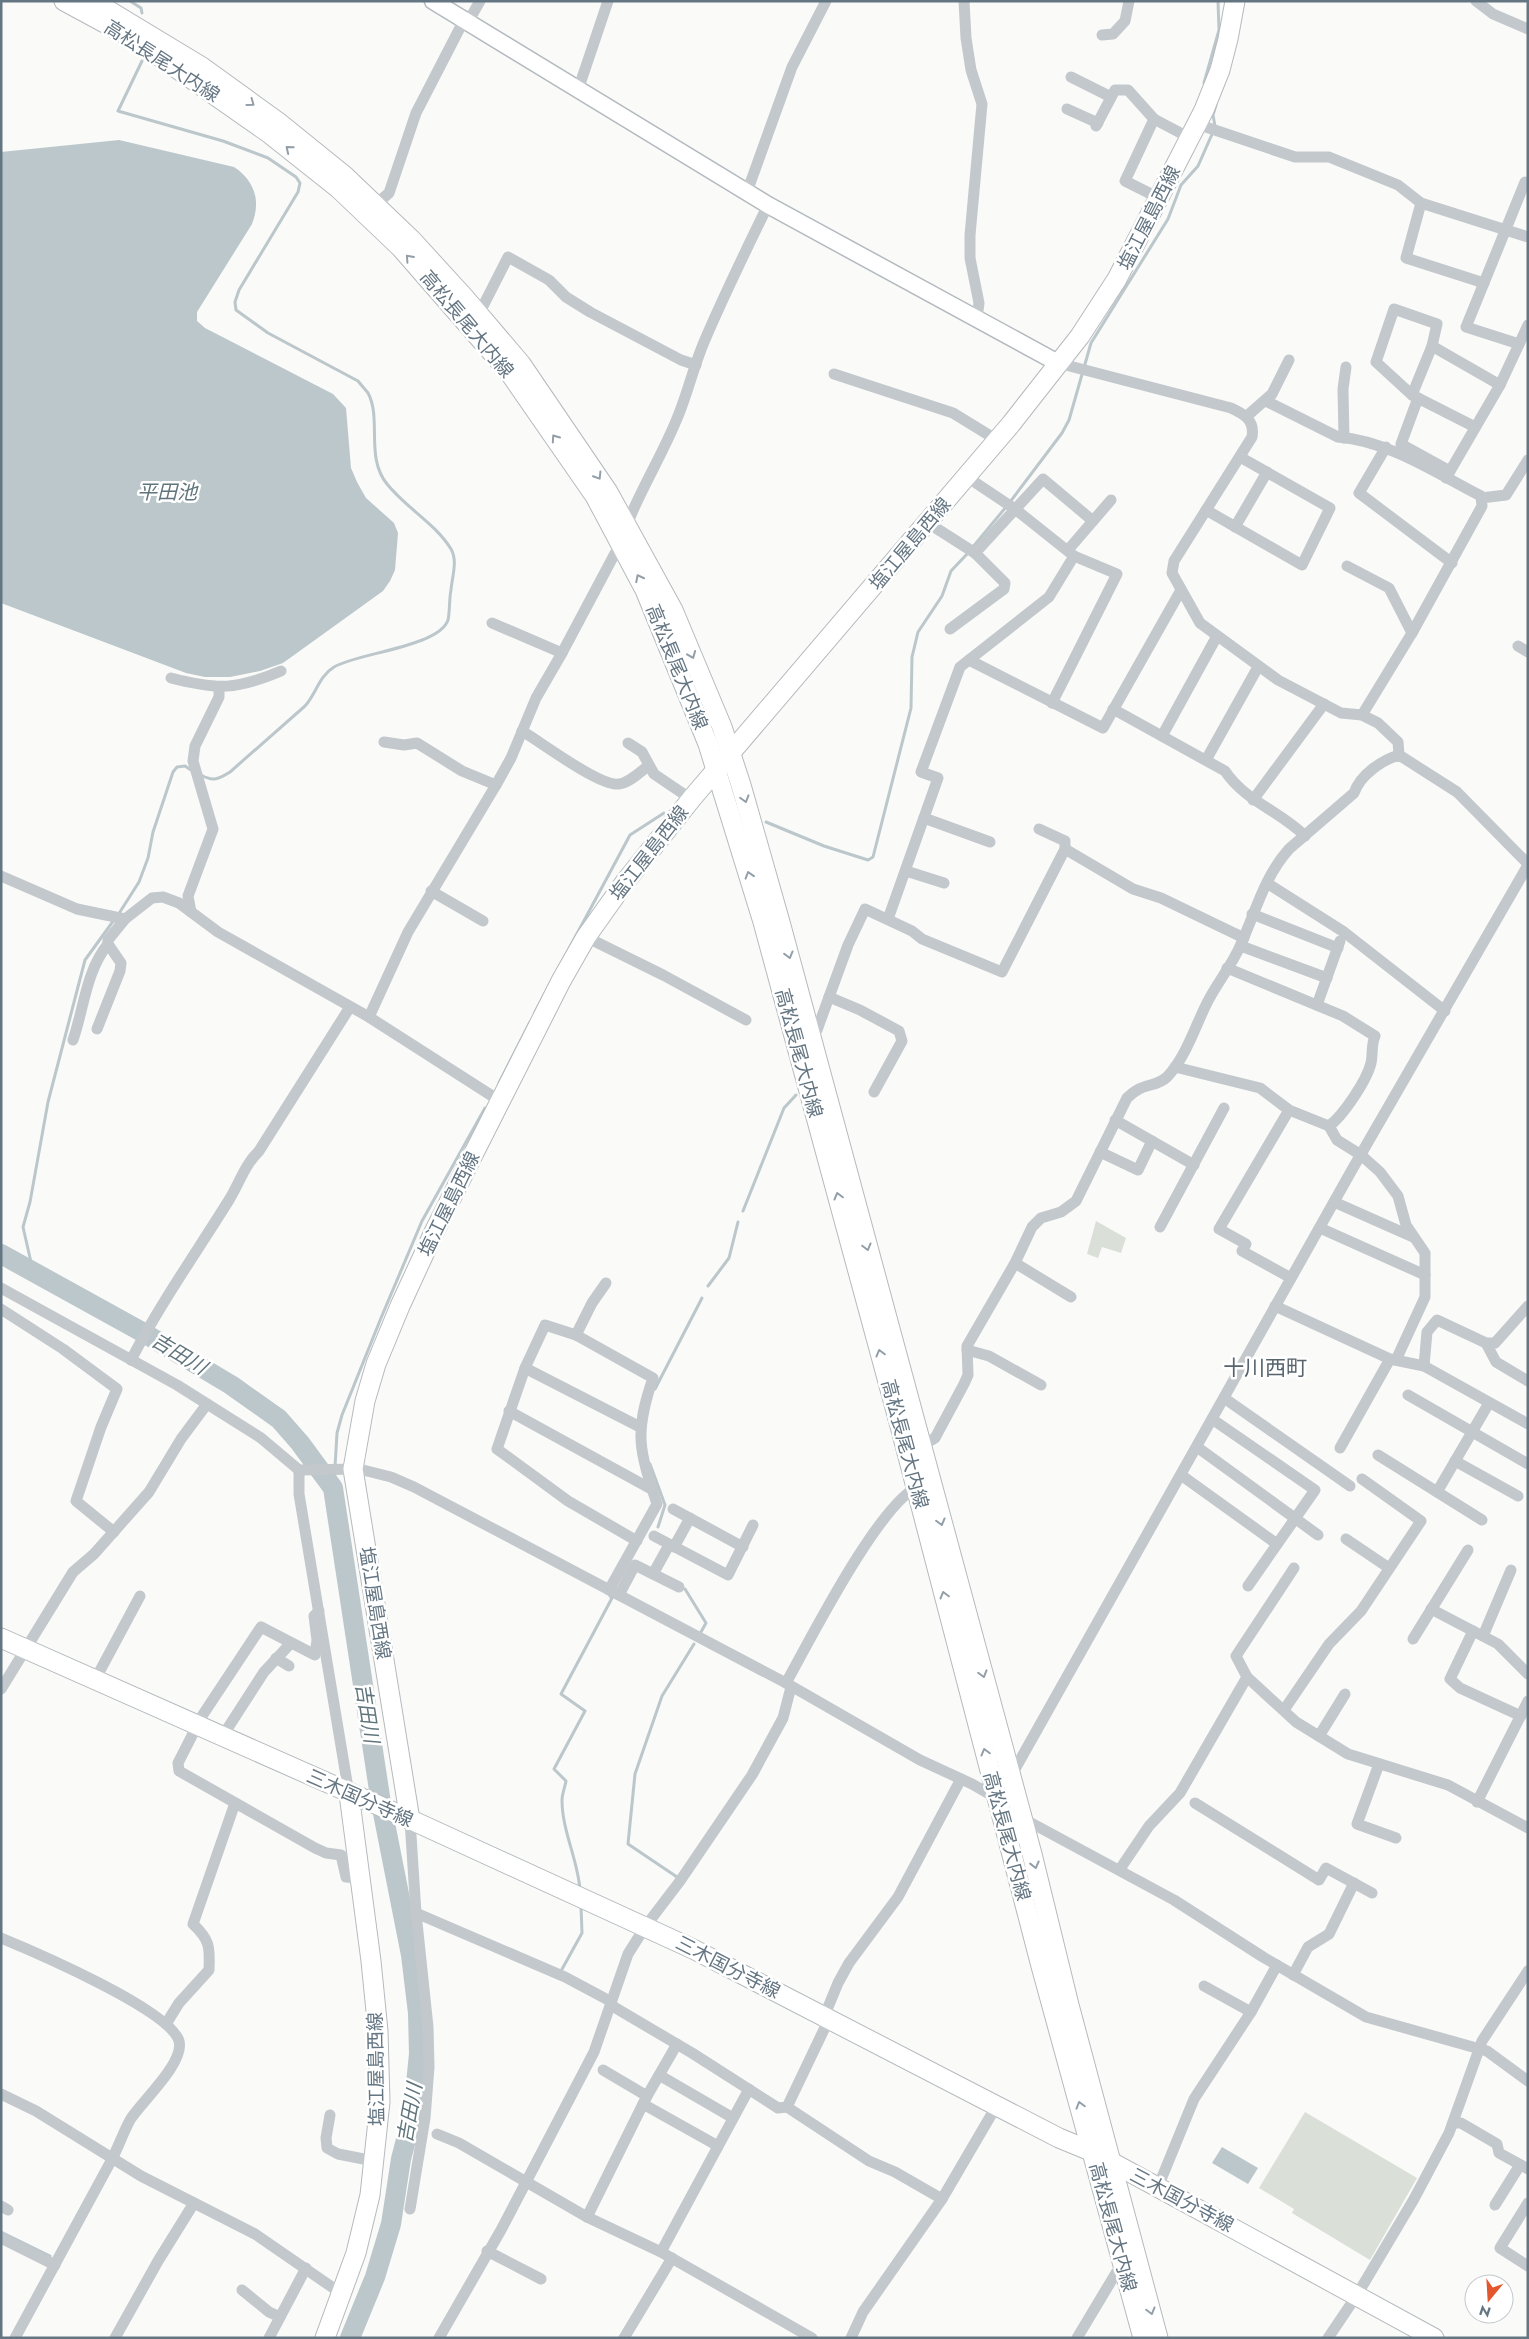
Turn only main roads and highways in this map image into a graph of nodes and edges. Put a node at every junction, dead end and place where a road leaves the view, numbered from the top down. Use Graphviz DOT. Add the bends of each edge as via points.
graph roads {
  1 [pos="64,1"];
  2 [pos="93,1"];
  3 [pos="1235,1"];
  4 [pos="731,752"];
  5 [pos="717,768"];
  6 [pos="914,1450"];
  7 [pos="923,1485"];
  8 [pos="1,1638"];
  9 [pos="351,1795"];
  10 [pos="409,1819"];
  11 [pos="1093,2152"];
  12 [pos="1111,2162"];
  13 [pos="325,2338"];
  14 [pos="1142,2338"];
  15 [pos="1158,2338"];
  16 [pos="1434,2338"];
  5 -- 1 [label="main road, 高松長尾大内線, one-way" via="659,621 621,542 576,467 508,372 401,248 338,188 270,134 136,40"];
  2 -- 4 [label="main road, 高松長尾大内線, one-way" via="210,72 346,177 410,239 479,314 521,364 627,523 673,610"];
  3 -- 4 [label="main road, 塩江屋島西線" via="1204,130 1160,198 1074,367 997,440"];
  4 -- 5 [label="main road, 塩江屋島西線"];
  4 -- 6 [label="main road, 高松長尾大内線, one-way" via="809,1032"];
  6 -- 5 [label="main road, 高松長尾大内線, one-way"];
  5 -- 10 [label="main road, 塩江屋島西線" via="625,882 586,937 561,981 435,1230 392,1323 365,1401 349,1469"];
  6 -- 7 [label="main road, 高松長尾大内線"];
  11 -- 7 [label="main road, 高松長尾大内線, one-way" via="998,1799"];
  7 -- 12 [label="main road, 高松長尾大内線, one-way" via="1011,1777"];
  8 -- 9 [label="main road, 三木国分寺線"];
  9 -- 10 [label="main road, 三木国分寺線"];
  9 -- 13 [label="main road, 塩江屋島西線" via="378,2031 380,2102 370,2195 356,2252"];
  10 -- 11 [label="main road, 三木国分寺線" via="693,1949 1059,2138"];
  11 -- 12 [label="main road, 三木国分寺線"];
  11 -- 14 [label="main road, 高松長尾大内線"];
  12 -- 15 [label="main road, 高松長尾大内線, one-way"];
  12 -- 16 [label="main road, 三木国分寺線"];
}
